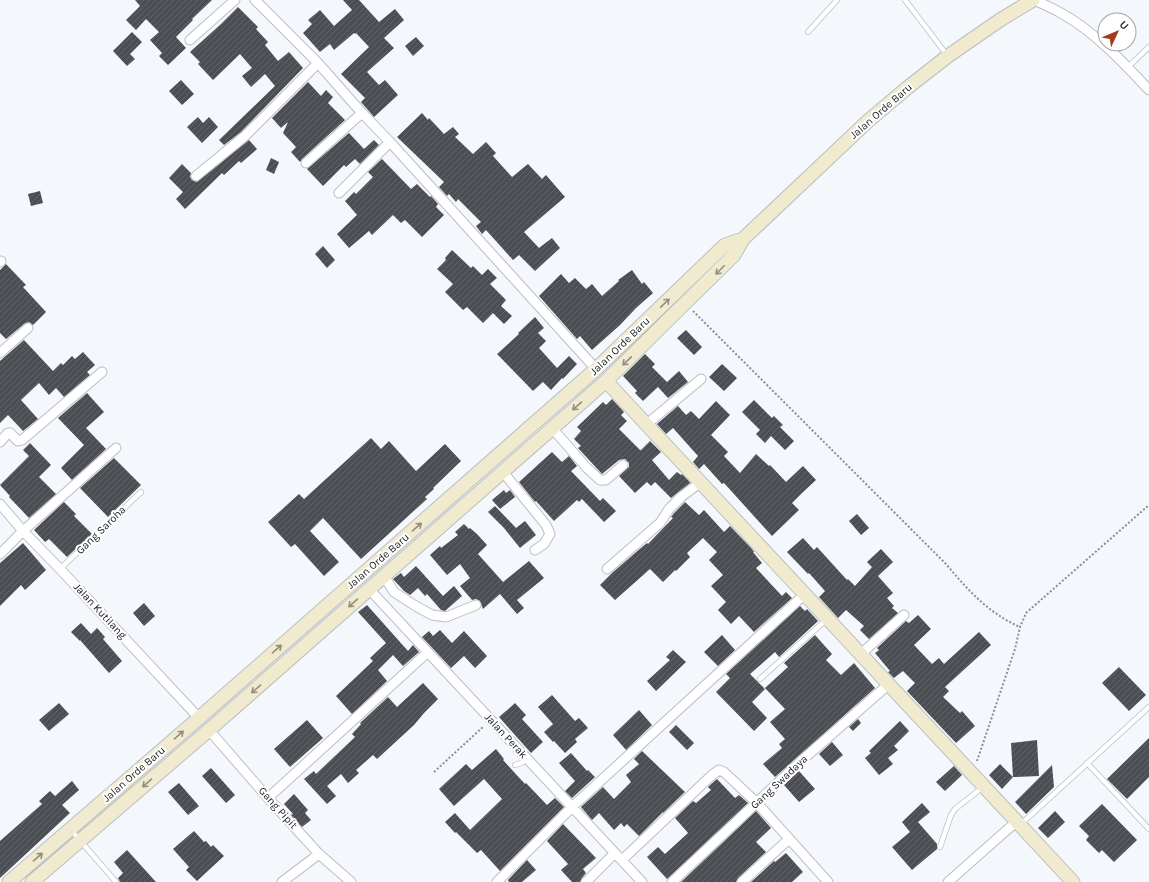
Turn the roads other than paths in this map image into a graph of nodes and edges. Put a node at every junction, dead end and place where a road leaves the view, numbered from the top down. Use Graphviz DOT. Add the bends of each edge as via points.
graph roads {
  1 [pos="235,0"];
  2 [pos="256,0"];
  3 [pos="836,0"];
  4 [pos="905,0"];
  5 [pos="1034,0"];
  6 [pos="808,32"];
  7 [pos="190,40"];
  8 [pos="1149,47"];
  9 [pos="948,56"];
  10 [pos="318,63"];
  11 [pos="1128,67"];
  12 [pos="1149,90"];
  13 [pos="362,113"];
  14 [pos="390,142"];
  15 [pos="306,162"];
  16 [pos="196,176"];
  17 [pos="339,193"];
  18 [pos="743,239"];
  19 [pos="28,328"];
  20 [pos="0,353"];
  21 [pos="596,369"];
  22 [pos="102,372"];
  23 [pos="701,379"];
  24 [pos="606,381"];
  25 [pos="647,424"];
  26 [pos="552,428"];
  27 [pos="0,442"];
  28 [pos="116,448"];
  29 [pos="623,465"];
  30 [pos="503,472"];
  31 [pos="702,482"];
  32 [pos="467,483"];
  33 [pos="141,492"];
  34 [pos="477,494"];
  35 [pos="0,504"];
  36 [pos="23,531"];
  37 [pos="535,550"];
  38 [pos="0,554"];
  39 [pos="60,569"];
  40 [pos="608,569"];
  41 [pos="384,576"];
  42 [pos="369,589"];
  43 [pos="805,594"];
  44 [pos="476,605"];
  45 [pos="904,615"];
  46 [pos="828,618"];
  47 [pos="428,652"];
  48 [pos="861,654"];
  49 [pos="760,679"];
  50 [pos="889,684"];
  51 [pos="1149,707"];
  52 [pos="199,718"];
  53 [pos="209,730"];
  54 [pos="528,759"];
  55 [pos="1087,763"];
  56 [pos="515,765"];
  57 [pos="984,786"];
  58 [pos="268,798"];
  59 [pos="757,803"];
  60 [pos="572,807"];
  61 [pos="1018,823"];
  62 [pos="70,829"];
  63 [pos="1149,829"];
  64 [pos="789,839"];
  65 [pos="80,841"];
  66 [pos="940,847"];
  67 [pos="319,854"];
  68 [pos="618,856"];
  69 [pos="9,882"];
  70 [pos="32,882"];
  71 [pos="116,882"];
  72 [pos="282,882"];
  73 [pos="350,882"];
  74 [pos="497,882"];
  75 [pos="586,882"];
  76 [pos="642,882"];
  77 [pos="672,882"];
  78 [pos="742,882"];
  79 [pos="828,882"];
  80 [pos="948,882"];
  81 [pos="1073,882"];
  1 -- 7 [label="street"];
  2 -- 10 [label="street"];
  3 -- 6 [label="lane"];
  4 -- 9 [label="lane"];
  5 -- 9 [label="main road, Jalan Orde Baru"];
  5 -- 11 [label="street" via="1077,24 1098,39"];
  8 -- 11 [label="lane"];
  9 -- 18 [label="main road, Jalan Orde Baru" via="868,121"];
  10 -- 13 [label="street"];
  10 -- 16 [label="street" via="244,136"];
  11 -- 12 [label="street"];
  13 -- 14 [label="street"];
  13 -- 15 [label="street"];
  14 -- 17 [label="street"];
  14 -- 21 [label="street"];
  21 -- 18 [label="main road, Jalan Orde Baru, one-way" via="725,245"];
  18 -- 24 [label="main road, Jalan Orde Baru, one-way" via="734,255"];
  19 -- 20 [label="street"];
  21 -- 32 [label="main road, Jalan Orde Baru"];
  22 -- 27 [label="street" via="22,440 18,441 8,433"];
  23 -- 25 [label="street"];
  24 -- 25 [label="main road"];
  24 -- 26 [label="main road, Jalan Orde Baru, one-way"];
  25 -- 31 [label="main road"];
  26 -- 29 [label="street" via="600,480 606,480"];
  26 -- 30 [label="main road, Jalan Orde Baru"];
  28 -- 36 [label="street"];
  30 -- 34 [label="main road, Jalan Orde Baru"];
  30 -- 37 [label="street" via="546,525 550,534 544,544"];
  31 -- 40 [label="street" via="681,497 669,509 660,524"];
  31 -- 43 [label="main road"];
  32 -- 34 [label="main road"];
  52 -- 32 [label="main road, Jalan Orde Baru, one-way"];
  33 -- 39 [label="lane, Gang Saroha"];
  34 -- 41 [label="main road, Jalan Orde Baru"];
  35 -- 36 [label="street, Jalan Kutilang"];
  36 -- 38 [label="street"];
  36 -- 39 [label="street, Jalan Kutilang"];
  39 -- 52 [label="street, Jalan Kutilang"];
  41 -- 42 [label="main road, Jalan Orde Baru"];
  41 -- 44 [label="street" via="394,592 432,615 446,617"];
  42 -- 47 [label="street, Jalan Perak"];
  42 -- 53 [label="main road, Jalan Orde Baru, one-way"];
  43 -- 46 [label="main road"];
  43 -- 60 [label="street"];
  45 -- 48 [label="street"];
  46 -- 48 [label="main road"];
  46 -- 49 [label="lane"];
  47 -- 54 [label="street, Jalan Perak"];
  47 -- 58 [label="street"];
  48 -- 50 [label="main road"];
  50 -- 57 [label="main road"];
  50 -- 59 [label="street, Gang Swadaya"];
  51 -- 55 [label="lane"];
  62 -- 52 [label="main road, Jalan Orde Baru, one-way"];
  53 -- 58 [label="street, Gang Pipit"];
  53 -- 65 [label="main road, Jalan Orde Baru, one-way"];
  54 -- 56 [label="lane"];
  54 -- 60 [label="street, Jalan Perak"];
  55 -- 61 [label="lane"];
  55 -- 63 [label="lane"];
  57 -- 61 [label="main road"];
  57 -- 66 [label="lane" via="955,809"];
  58 -- 67 [label="street, Gang Pipit"];
  59 -- 64 [label="street"];
  59 -- 68 [label="street" via="719,770"];
  59 -- 77 [label="street, Gang Swadaya"];
  60 -- 68 [label="street, Jalan Perak"];
  60 -- 74 [label="street"];
  61 -- 80 [label="street"];
  61 -- 81 [label="main road"];
  62 -- 65 [label="lane"];
  69 -- 62 [label="main road, Jalan Orde Baru, one-way"];
  64 -- 78 [label="street"];
  64 -- 79 [label="street"];
  65 -- 70 [label="main road, Jalan Orde Baru"];
  65 -- 71 [label="lane"];
  67 -- 72 [label="street"];
  67 -- 73 [label="street, Gang Pipit"];
  68 -- 75 [label="street"];
  68 -- 76 [label="street, Jalan Perak"];
}
